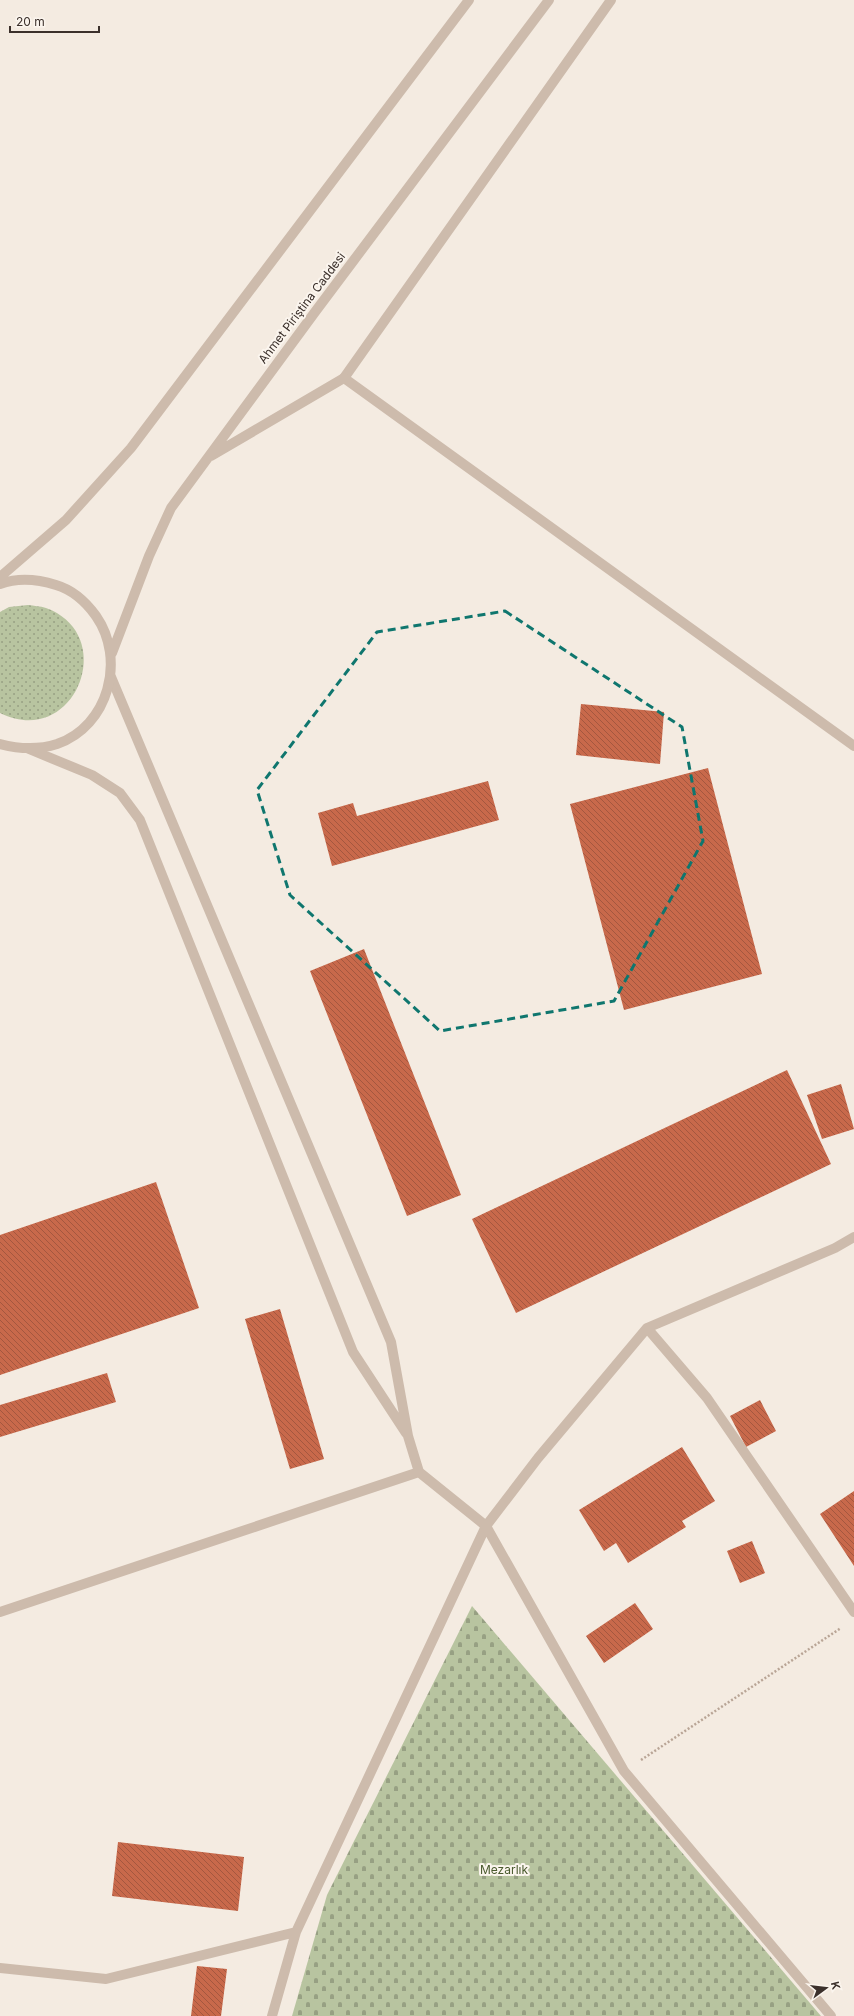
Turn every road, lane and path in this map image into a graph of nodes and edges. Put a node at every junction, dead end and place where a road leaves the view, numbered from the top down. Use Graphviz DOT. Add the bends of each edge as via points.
graph roads {
  1 [pos="469,0"];
  2 [pos="549,0"];
  3 [pos="611,0"];
  4 [pos="344,378"];
  5 [pos="207,458"];
  6 [pos="0,577"];
  7 [pos="0,584"];
  8 [pos="112,653"];
  9 [pos="111,677"];
  10 [pos="0,745"];
  11 [pos="854,746"];
  12 [pos="29,749"];
  13 [pos="854,1237"];
  14 [pos="647,1328"];
  15 [pos="408,1436"];
  16 [pos="419,1472"];
  17 [pos="486,1526"];
  18 [pos="0,1612"];
  19 [pos="854,1612"];
  20 [pos="847,1624"];
  21 [pos="624,1771"];
  22 [pos="296,1932"];
  23 [pos="0,1968"];
  24 [pos="272,2016"];
  25 [pos="830,2016"];
  1 -- 6 [label="street" via="131,448 66,520"];
  2 -- 5 [label="street, Ahmet Piriştina Caddesi"];
  3 -- 4 [label="street"];
  4 -- 5 [label="street"];
  4 -- 11 [label="street"];
  5 -- 8 [label="street, Ahmet Piriştina Caddesi" via="172,508 149,556"];
  7 -- 8 [label="street" via="12,580 40,579 65,588 88,604 104,626"];
  8 -- 9 [label="street"];
  9 -- 12 [label="street" via="100,707 82,729 57,744"];
  9 -- 15 [label="street" via="391,1342"];
  10 -- 12 [label="street"];
  12 -- 15 [label="street" via="92,775 120,793 140,820 353,1352"];
  13 -- 14 [label="street" via="835,1248"];
  14 -- 17 [label="street" via="538,1458"];
  14 -- 19 [label="street" via="707,1398"];
  15 -- 16 [label="street"];
  16 -- 17 [label="street"];
  16 -- 18 [label="street"];
  17 -- 21 [label="street"];
  17 -- 22 [label="street"];
  20 -- 21 [label="path"];
  21 -- 25 [label="street"];
  22 -- 23 [label="street" via="106,1979"];
  22 -- 24 [label="street"];
}
